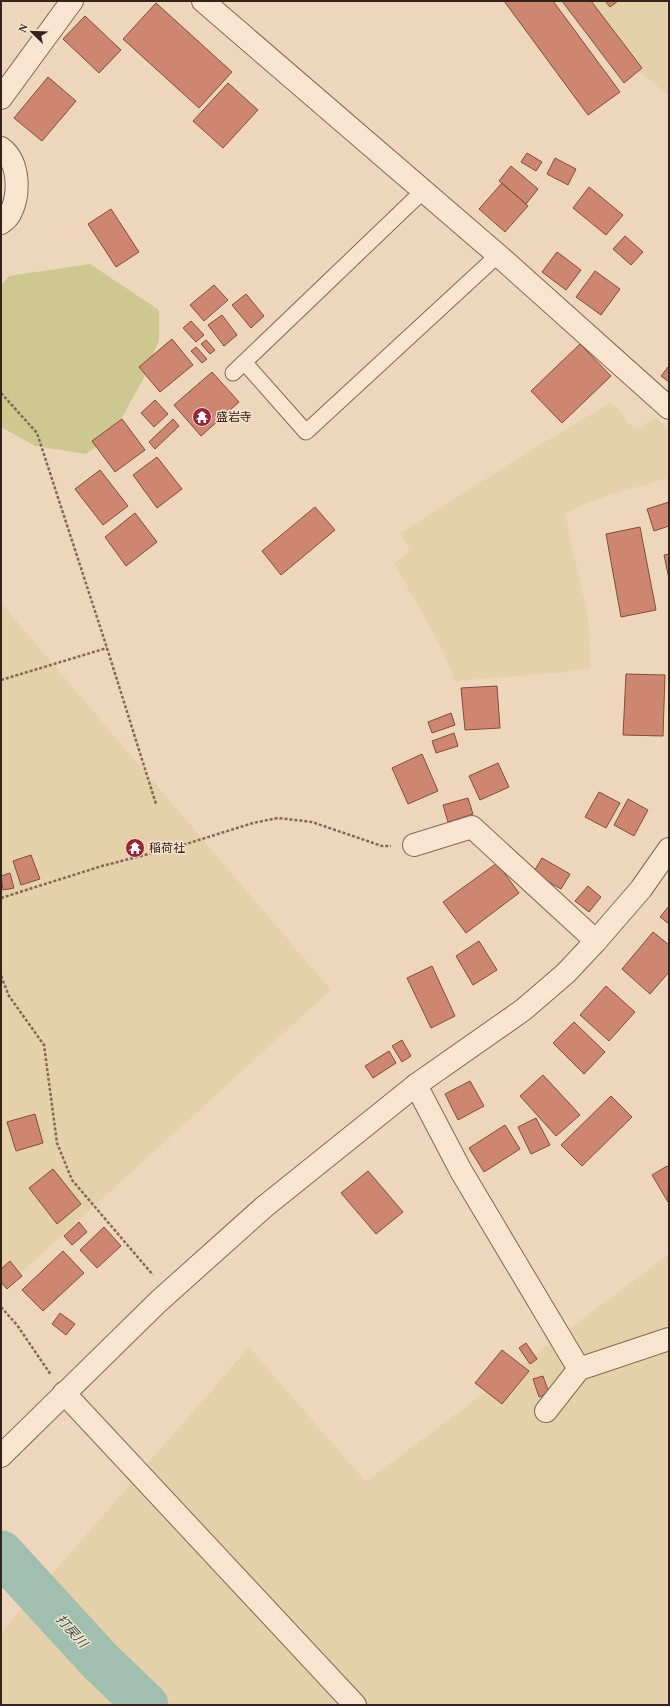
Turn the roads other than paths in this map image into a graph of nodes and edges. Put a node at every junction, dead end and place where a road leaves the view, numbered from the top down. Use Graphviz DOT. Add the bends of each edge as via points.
graph roads {
  1 [pos="72,1"];
  2 [pos="203,1"];
  3 [pos="1,98"];
  4 [pos="1,148"];
  5 [pos="424,191"];
  6 [pos="1,223"];
  7 [pos="498,256"];
  8 [pos="244,362"];
  9 [pos="233,373"];
  10 [pos="669,408"];
  11 [pos="414,845"];
  12 [pos="669,849"];
  13 [pos="596,941"];
  14 [pos="416,1085"];
  15 [pos="669,1339"];
  16 [pos="579,1369"];
  17 [pos="64,1393"];
  18 [pos="546,1411"];
  19 [pos="1,1456"];
  20 [pos="355,1705"];
  1 -- 3 [label="street"];
  2 -- 5 [label="street"];
  4 -- 6 [label="street" via="7,153 15,171 17,194 9,215"];
  5 -- 7 [label="street"];
  5 -- 8 [label="lane"];
  7 -- 8 [label="lane" via="306,432"];
  7 -- 10 [label="street"];
  8 -- 9 [label="lane"];
  11 -- 13 [label="street" via="472,827"];
  12 -- 13 [label="street" via="641,889"];
  13 -- 14 [label="street" via="566,973 522,1010"];
  14 -- 16 [label="street" via="460,1171"];
  14 -- 17 [label="street" via="264,1207 168,1292"];
  15 -- 16 [label="street"];
  16 -- 18 [label="street"];
  17 -- 19 [label="street"];
  17 -- 20 [label="street"];
}
